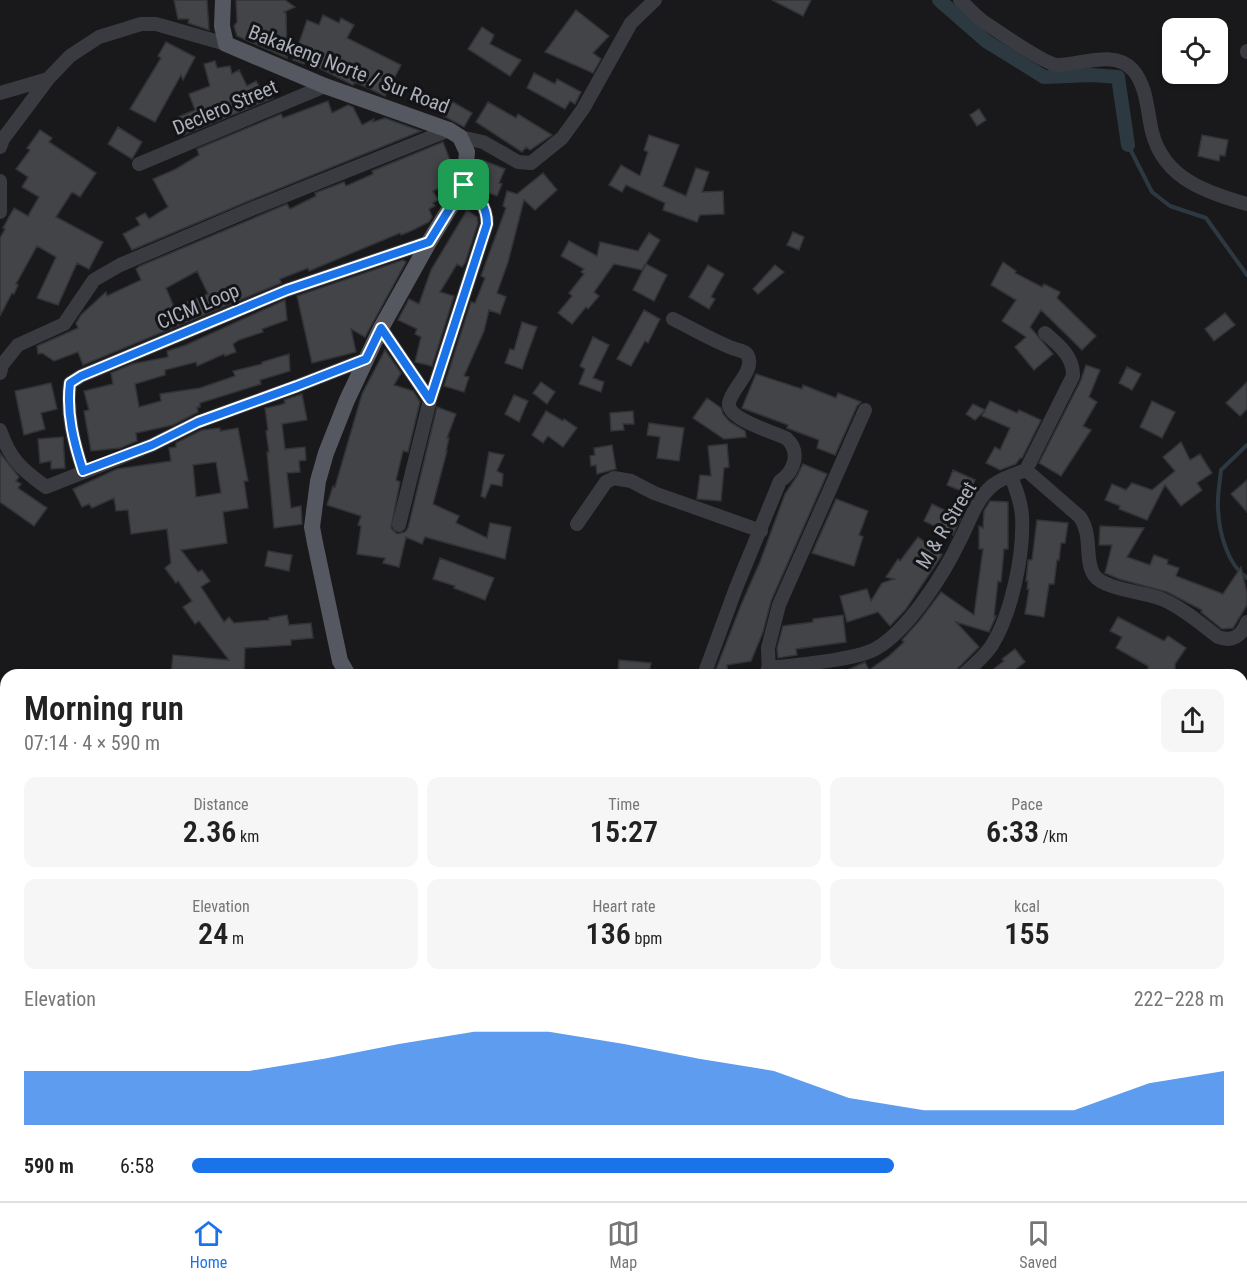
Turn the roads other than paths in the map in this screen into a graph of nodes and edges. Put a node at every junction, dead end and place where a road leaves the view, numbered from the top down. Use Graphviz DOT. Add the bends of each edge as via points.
graph roads {
  1 [pos="223,0"];
  2 [pos="655,0"];
  3 [pos="960,0"];
  4 [pos="226,44"];
  5 [pos="48,79"];
  6 [pos="325,86"];
  7 [pos="0,93"];
  8 [pos="454,134"];
  9 [pos="0,147"];
  10 [pos="139,164"];
  11 [pos="0,181"];
  12 [pos="464,185"];
  13 [pos="1247,204"];
  14 [pos="0,212"];
  15 [pos="429,242"];
  16 [pos="673,319"];
  17 [pos="381,328"];
  18 [pos="1045,333"];
  19 [pos="366,359"];
  20 [pos="0,373"];
  21 [pos="430,400"];
  22 [pos="865,410"];
  23 [pos="0,430"];
  24 [pos="1026,470"];
  25 [pos="83,471"];
  26 [pos="1011,476"];
  27 [pos="577,524"];
  28 [pos="399,525"];
  29 [pos="761,531"];
  30 [pos="1247,622"];
  31 [pos="345,669"];
  32 [pos="706,669"];
  33 [pos="768,669"];
  34 [pos="783,669"];
  35 [pos="969,669"];
  1 -- 4 [label="main road, Bakakeng Norte / Sur Road"];
  2 -- 8 [label="street" via="631,23 583,109 562,138 531,163 518,162 483,142"];
  3 -- 13 [label="street" via="982,21 1045,62 1057,65 1107,59 1132,69 1148,104 1154,143 1165,162 1179,176 1210,192"];
  4 -- 5 [label="street" via="156,24 141,24 99,37 70,56"];
  4 -- 6 [label="main road, Bakakeng Norte / Sur Road"];
  5 -- 7 [label="street"];
  5 -- 9 [label="street"];
  6 -- 8 [label="main road, Bakakeng Norte / Sur Road"];
  6 -- 10 [label="street, Declero Street"];
  8 -- 12 [label="main road, Bakakeng Norte / Sur Road" via="467,152"];
  8 -- 20 [label="street" via="254,208 120,265 94,280 64,324 18,345"];
  11 -- 14 [label="street"];
  12 -- 15 [label="main road, Bakakeng Norte / Sur Road"];
  12 -- 21 [label="street" via="485,207 487,224"];
  15 -- 17 [label="main road, Bakakeng Norte / Sur Road"];
  15 -- 25 [label="street, CICM Loop" via="287,290 70,383 74,443"];
  16 -- 29 [label="street" via="746,353 749,358 743,380 729,402 730,407 741,420 792,443 796,455 789,475 780,481"];
  17 -- 19 [label="main road, Bakakeng Norte / Sur Road"];
  17 -- 21 [label="street"];
  18 -- 24 [label="street" via="1068,355 1074,370"];
  19 -- 25 [label="street" via="198,422 152,445"];
  19 -- 31 [label="main road, Bakakeng Norte / Sur Road" via="326,453 312,526"];
  21 -- 28 [label="street"];
  22 -- 33 [label="street, M & R Street" via="779,605 768,648"];
  23 -- 25 [label="street" via="8,452 27,474 46,487"];
  24 -- 26 [label="street, M & R Street"];
  24 -- 30 [label="street" via="1080,517 1097,578 1163,599 1224,639 1239,636"];
  26 -- 34 [label="street, M & R Street" via="984,494 921,605 876,649"];
  26 -- 35 [label="street" via="1022,517 1015,581 1002,626 992,645"];
  27 -- 29 [label="street" via="606,482 614,478"];
  29 -- 32 [label="street"];
}
